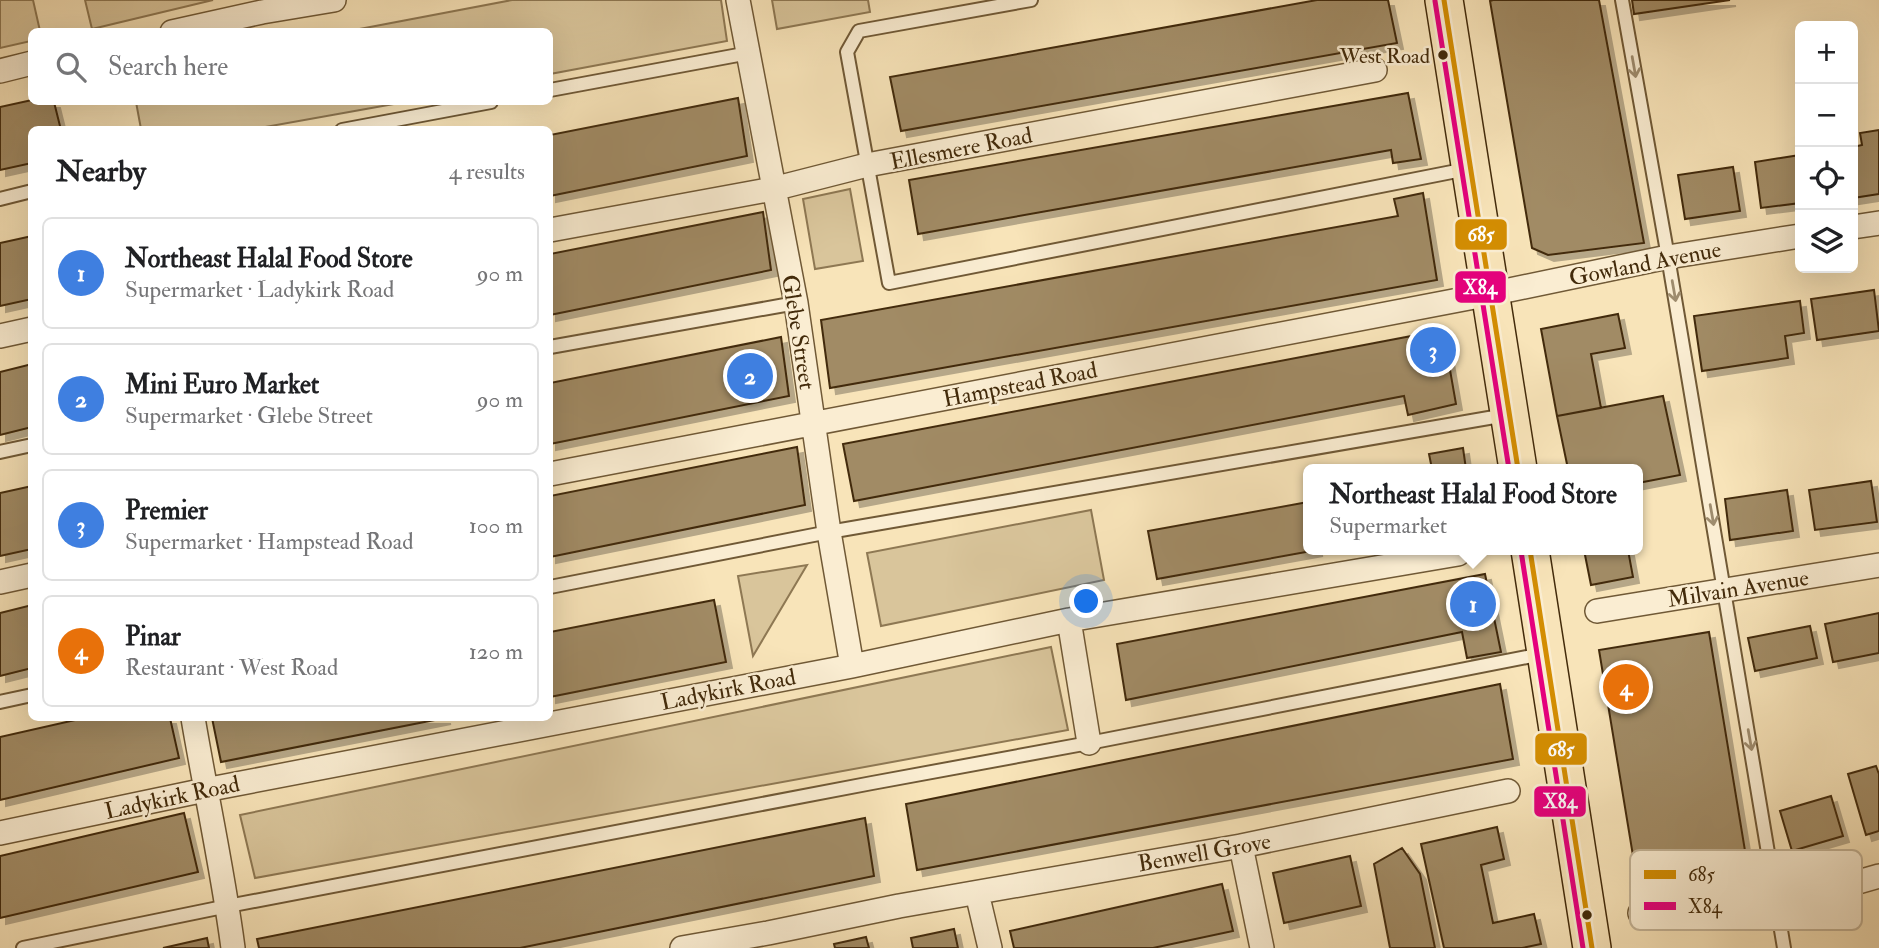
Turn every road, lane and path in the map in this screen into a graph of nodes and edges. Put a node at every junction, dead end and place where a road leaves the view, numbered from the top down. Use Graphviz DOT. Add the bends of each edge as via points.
graph roads {
  1 [pos="334,0"];
  2 [pos="738,0"];
  3 [pos="1031,0"];
  4 [pos="1444,0"];
  5 [pos="1622,0"];
  6 [pos="261,6"];
  7 [pos="186,28"];
  8 [pos="749,53"];
  9 [pos="28,64"];
  10 [pos="1375,70"];
  11 [pos="0,71"];
  12 [pos="553,89"];
  13 [pos="475,105"];
  14 [pos="363,126"];
  15 [pos="867,165"];
  16 [pos="1471,169"];
  17 [pos="773,189"];
  18 [pos="28,192"];
  19 [pos="0,199"];
  20 [pos="1879,223"];
  21 [pos="1858,226"];
  22 [pos="553,229"];
  23 [pos="1795,237"];
  24 [pos="1668,257"];
  25 [pos="1490,294"];
  26 [pos="796,303"];
  27 [pos="28,330"];
  28 [pos="0,336"];
  29 [pos="553,346"];
  30 [pos="1509,414"];
  31 [pos="814,424"];
  32 [pos="28,446"];
  33 [pos="0,453"];
  34 [pos="1517,464"];
  35 [pos="553,473"];
  36 [pos="829,532"];
  37 [pos="1452,555"];
  38 [pos="1531,555"];
  39 [pos="1879,565"];
  40 [pos="28,576"];
  41 [pos="0,582"];
  42 [pos="553,586"];
  43 [pos="1725,591"];
  44 [pos="1597,611"];
  45 [pos="1069,620"];
  46 [pos="1546,653"];
  47 [pos="852,666"];
  48 [pos="28,696"];
  49 [pos="0,702"];
  50 [pos="194,721"];
  51 [pos="1090,743"];
  52 [pos="205,790"];
  53 [pos="1508,791"];
  54 [pos="0,833"];
  55 [pos="1241,846"];
  56 [pos="1768,850"];
  57 [pos="1879,876"];
  58 [pos="1862,881"];
  59 [pos="977,892"];
  60 [pos="228,906"];
  61 [pos="1781,930"];
  62 [pos="1590,935"];
  63 [pos="769,941"];
  64 [pos="23,948"];
  65 [pos="233,948"];
  66 [pos="682,948"];
  67 [pos="990,948"];
  68 [pos="1262,948"];
  69 [pos="1784,948"];
  1 -- 6 [label="street"];
  2 -- 8 [label="street, Glebe Street"];
  3 -- 15 [label="lane" via="859,32 847,52"];
  4 -- 16 [label="main road"];
  5 -- 24 [label="lane, one-way"];
  6 -- 7 [label="street"];
  8 -- 12 [label="lane"];
  8 -- 17 [label="street, Glebe Street"];
  9 -- 11 [label="street"];
  10 -- 15 [label="street, Ellesmere Road"];
  13 -- 14 [label="lane"];
  15 -- 16 [label="lane" via="889,283"];
  15 -- 17 [label="street, Ellesmere Road"];
  16 -- 25 [label="main road"];
  17 -- 22 [label="street, Ellesmere Road"];
  17 -- 26 [label="street, Glebe Street"];
  18 -- 19 [label="lane"];
  20 -- 21 [label="street"];
  23 -- 24 [label="street, Gowland Avenue"];
  24 -- 25 [label="street, Gowland Avenue"];
  24 -- 43 [label="lane, one-way"];
  25 -- 30 [label="main road"];
  25 -- 31 [label="street, Hampstead Road"];
  26 -- 29 [label="lane"];
  26 -- 31 [label="street, Glebe Street"];
  27 -- 28 [label="street"];
  30 -- 34 [label="main road"];
  30 -- 36 [label="lane"];
  31 -- 35 [label="street, Hampstead Road"];
  31 -- 36 [label="street, Glebe Street"];
  32 -- 33 [label="lane"];
  36 -- 42 [label="lane"];
  36 -- 47 [label="street, Glebe Street"];
  37 -- 45 [label="street, Ladykirk Road"];
  38 -- 46 [label="main road"];
  39 -- 43 [label="street, Milvain Avenue"];
  40 -- 41 [label="street"];
  43 -- 44 [label="street, Milvain Avenue"];
  43 -- 56 [label="lane, one-way"];
  45 -- 47 [label="street, Ladykirk Road"];
  45 -- 51 [label="street"];
  46 -- 51 [label="lane"];
  46 -- 62 [label="main road"];
  47 -- 52 [label="street, Ladykirk Road"];
  48 -- 49 [label="lane"];
  50 -- 52 [label="street"];
  51 -- 60 [label="lane"];
  52 -- 54 [label="street, Ladykirk Road"];
  52 -- 60 [label="street"];
  53 -- 55 [label="street, Benwell Grove"];
  55 -- 59 [label="street, Benwell Grove"];
  55 -- 68 [label="street"];
  57 -- 58 [label="street"];
  59 -- 63 [label="street, Benwell Grove" via="899,906"];
  59 -- 67 [label="street"];
  60 -- 64 [label="lane"];
  60 -- 65 [label="street"];
  61 -- 69 [label="lane"];
  63 -- 66 [label="street, Benwell Grove"];
}
